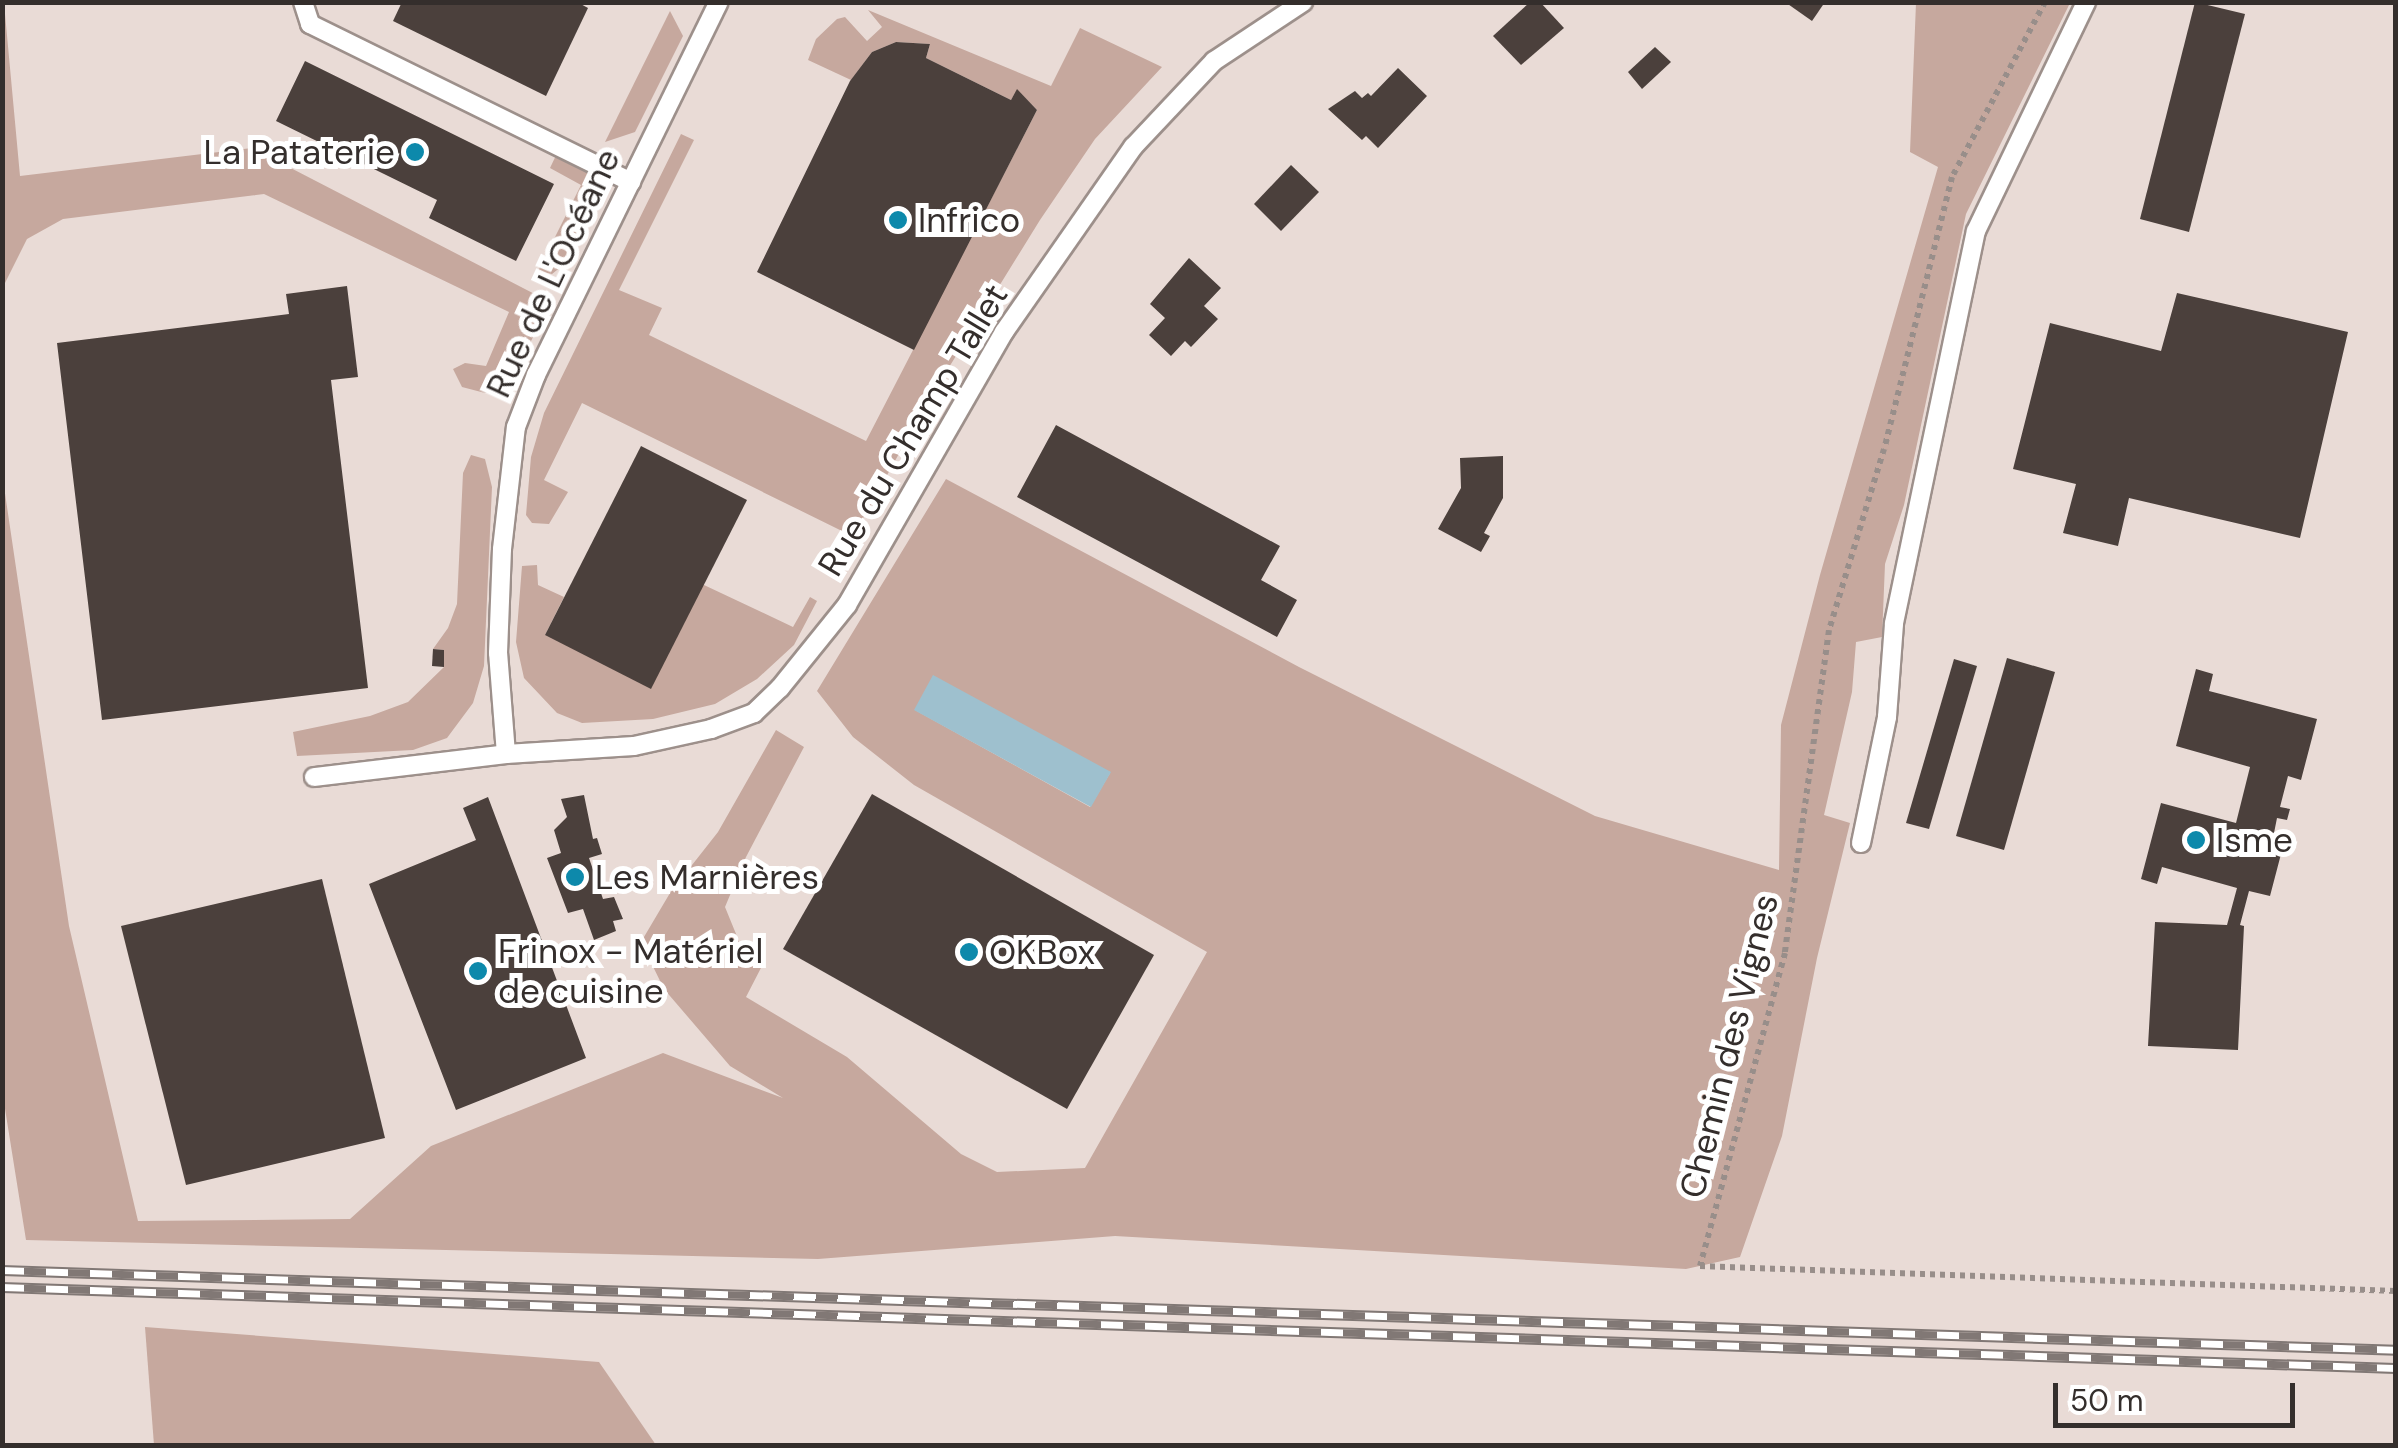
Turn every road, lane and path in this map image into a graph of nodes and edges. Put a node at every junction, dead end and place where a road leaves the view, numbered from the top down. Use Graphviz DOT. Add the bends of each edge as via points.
graph roads {
  1 [pos="303,2"];
  2 [pos="719,2"];
  3 [pos="1303,2"];
  4 [pos="2046,2"];
  5 [pos="2086,2"];
  6 [pos="632,182"];
  7 [pos="506,754"];
  8 [pos="314,777"];
  9 [pos="1861,843"];
  10 [pos="2396,1291"];
  1 -- 6 [label="lane" via="310,24"];
  2 -- 6 [label="lane, Rue de L'Océane"];
  3 -- 7 [label="lane, Rue du Champ Tallet" via="1214,61 1132,147 1004,332 848,605 754,713 634,746"];
  4 -- 10 [label="path, Chemin des Vignes" via="1952,178 1884,449 1828,630 1784,953 1700,1266"];
  5 -- 9 [label="lane" via="1976,231 1894,623 1887,716"];
  6 -- 7 [label="lane, Rue de L'Océane" via="516,427 499,636"];
  7 -- 8 [label="lane"];
}
